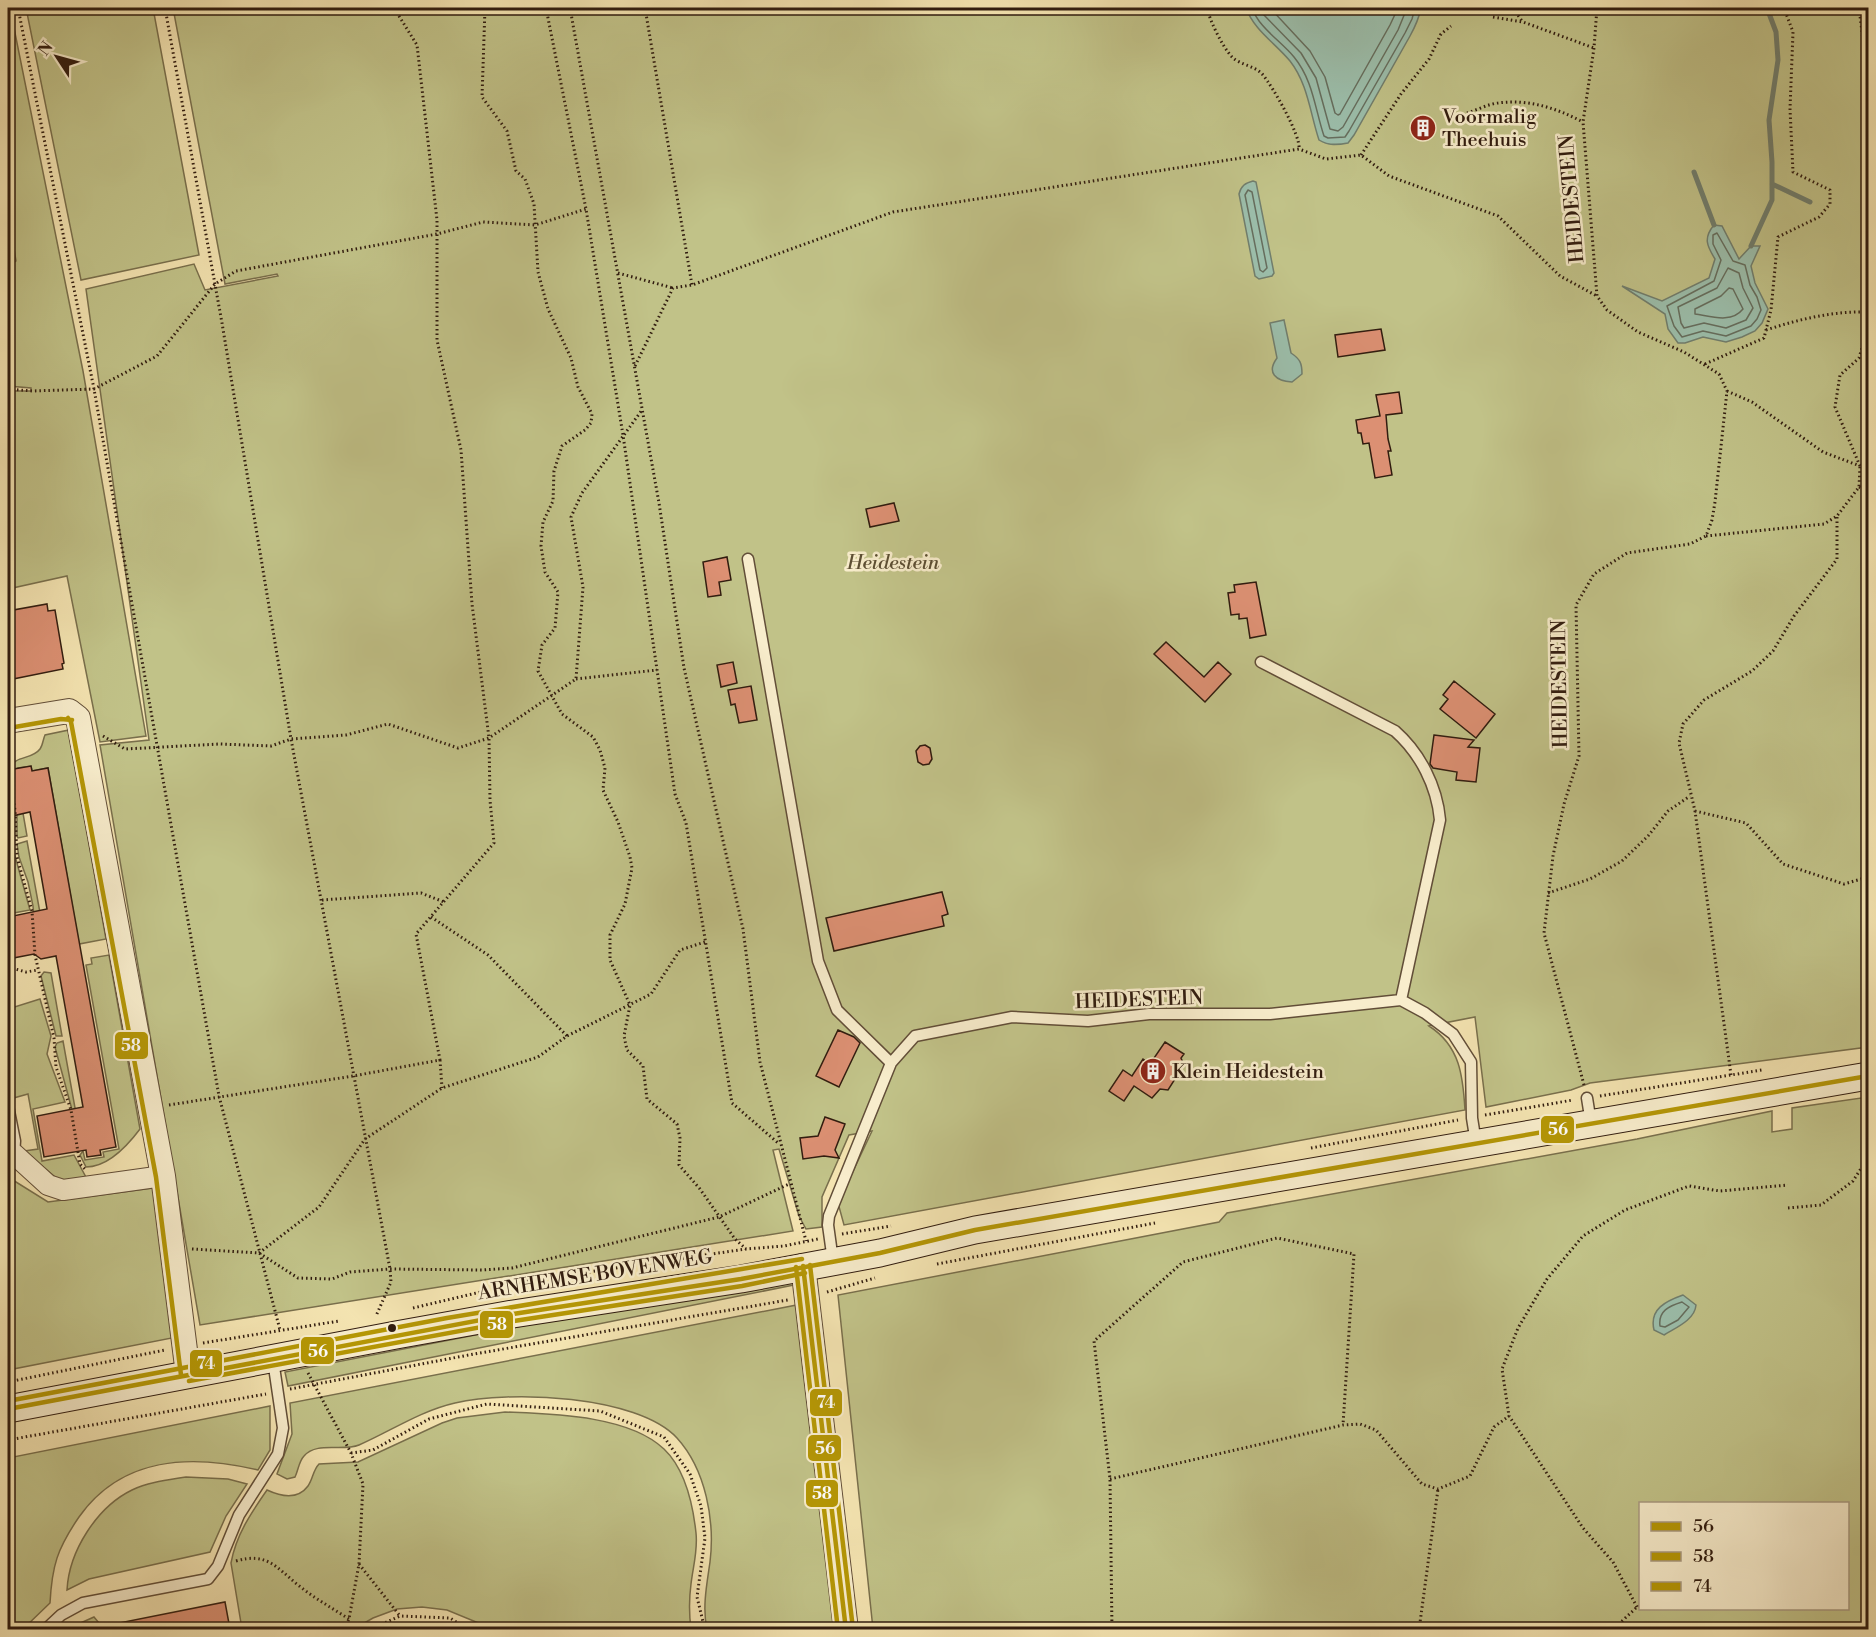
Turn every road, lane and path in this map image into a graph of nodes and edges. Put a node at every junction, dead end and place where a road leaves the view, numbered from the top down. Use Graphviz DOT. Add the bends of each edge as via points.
graph roads {
  1 [pos="18,8"];
  2 [pos="165,8"];
  3 [pos="394,8"];
  4 [pos="485,8"];
  5 [pos="546,8"];
  6 [pos="570,8"];
  7 [pos="645,8"];
  8 [pos="1207,8"];
  9 [pos="1513,8"];
  10 [pos="1597,8"];
  11 [pos="1784,8"];
  12 [pos="1858,8"];
  13 [pos="1493,17"];
  14 [pos="1523,22"];
  15 [pos="1451,26"];
  16 [pos="1594,48"];
  17 [pos="1869,80"];
  18 [pos="1467,113"];
  19 [pos="1583,122"];
  20 [pos="1299,149"];
  21 [pos="1361,155"];
  22 [pos="586,209"];
  23 [pos="535,225"];
  24 [pos="437,234"];
  25 [pos="618,273"];
  26 [pos="215,284"];
  27 [pos="692,285"];
  28 [pos="673,288"];
  29 [pos="1597,296"];
  30 [pos="1869,312"];
  31 [pos="1869,327"];
  32 [pos="1766,330"];
  33 [pos="1705,364"];
  34 [pos="634,368"];
  35 [pos="8,389"];
  36 [pos="94,389"];
  37 [pos="1726,392"];
  38 [pos="642,410"];
  39 [pos="624,435"];
  40 [pos="1869,459"];
  41 [pos="1860,466"];
  42 [pos="1859,487"];
  43 [pos="1869,492"];
  44 [pos="1837,516"];
  45 [pos="1706,536"];
  46 [pos="748,559"];
  47 [pos="1261,662"];
  48 [pos="657,670"];
  49 [pos="576,679"];
  50 [pos="551,695"];
  51 [pos="76,715"];
  52 [pos="8,721"];
  53 [pos="489,738"];
  54 [pos="291,739"];
  55 [pos="156,748"];
  56 [pos="8,768"];
  57 [pos="1690,795"];
  58 [pos="1695,811"];
  59 [pos="1869,877"];
  60 [pos="1548,893"];
  61 [pos="321,901"];
  62 [pos="444,902"];
  63 [pos="431,917"];
  64 [pos="705,942"];
  65 [pos="8,967"];
  66 [pos="38,969"];
  67 [pos="1401,1000"];
  68 [pos="630,1005"];
  69 [pos="567,1036"];
  70 [pos="440,1060"];
  71 [pos="891,1063"];
  72 [pos="1731,1075"];
  73 [pos="352,1076"];
  74 [pos="1869,1076"];
  75 [pos="442,1088"];
  76 [pos="219,1096"];
  77 [pos="8,1106"];
  78 [pos="150,1109"];
  79 [pos="1589,1110"];
  80 [pos="365,1139"];
  81 [pos="778,1143"];
  82 [pos="1476,1143"];
  83 [pos="11,1154"];
  84 [pos="1869,1165"];
  85 [pos="163,1176"];
  86 [pos="789,1184"];
  87 [pos="1788,1185"];
  88 [pos="91,1186"];
  89 [pos="1788,1208"];
  90 [pos="719,1217"];
  91 [pos="172,1248"];
  92 [pos="746,1249"];
  93 [pos="831,1249"];
  94 [pos="259,1253"];
  95 [pos="805,1254"];
  96 [pos="390,1269"];
  97 [pos="807,1298"];
  98 [pos="411,1308"];
  99 [pos="388,1313"];
  100 [pos="376,1316"];
  101 [pos="366,1318"];
  102 [pos="344,1321"];
  103 [pos="280,1330"];
  104 [pos="186,1346"];
  105 [pos="285,1356"];
  106 [pos="188,1374"];
  107 [pos="8,1382"];
  108 [pos="314,1385"];
  109 [pos="278,1392"];
  110 [pos="8,1409"];
  111 [pos="1509,1416"];
  112 [pos="1342,1425"];
  113 [pos="8,1440"];
  114 [pos="351,1453"];
  115 [pos="1110,1479"];
  116 [pos="1438,1489"];
  117 [pos="359,1564"];
  118 [pos="218,1566"];
  119 [pos="1639,1606"];
  120 [pos="400,1616"];
  121 [pos="349,1619"];
  122 [pos="45,1629"];
  123 [pos="344,1629"];
  124 [pos="369,1629"];
  125 [pos="469,1629"];
  126 [pos="705,1629"];
  127 [pos="846,1629"];
  128 [pos="1112,1629"];
  129 [pos="1140,1629"];
  130 [pos="1200,1629"];
  131 [pos="1419,1629"];
  132 [pos="1621,1629"];
  1 -- 36 [label="path"];
  2 -- 26 [label="path"];
  3 -- 24 [label="path" via="417,45"];
  4 -- 23 [label="path" via="482,97 507,131 516,171 525,179 534,204"];
  5 -- 22 [label="path"];
  6 -- 25 [label="path"];
  7 -- 27 [label="path"];
  8 -- 20 [label="path" via="1232,58 1263,74 1285,111 1300,143"];
  9 -- 14 [label="path"];
  10 -- 16 [label="path"];
  11 -- 32 [label="path" via="1793,32 1793,172 1830,190 1830,204 1819,217 1778,237 1772,310"];
  12 -- 17 [label="path"];
  13 -- 14 [label="path"];
  14 -- 16 [label="path"];
  15 -- 21 [label="path" via="1441,34 1429,59"];
  16 -- 19 [label="path"];
  18 -- 19 [label="path, HEIDESTEIN" via="1496,103 1530,102 1560,110"];
  19 -- 29 [label="path, HEIDESTEIN"];
  20 -- 21 [label="path" via="1326,159"];
  20 -- 27 [label="path" via="893,212"];
  21 -- 29 [label="path" via="1389,176 1498,216 1560,276"];
  22 -- 23 [label="path"];
  22 -- 39 [label="path"];
  23 -- 24 [label="path" via="483,222"];
  23 -- 50 [label="path" via="538,272 548,309 572,358 578,387 592,414 585,430 562,446 554,471 553,501 543,522 545,572 558,592 555,628 542,645 538,671"];
  24 -- 26 [label="path" via="236,271"];
  24 -- 53 [label="path" via="437,340 461,450 472,604"];
  25 -- 28 [label="path"];
  25 -- 34 [label="path"];
  26 -- 36 [label="path" via="157,356"];
  26 -- 54 [label="path"];
  27 -- 28 [label="path"];
  28 -- 34 [label="path"];
  29 -- 33 [label="path" via="1606,310 1638,333"];
  30 -- 32 [label="path" via="1843,311"];
  31 -- 41 [label="path" via="1859,358 1840,375 1835,407"];
  32 -- 33 [label="path" via="1764,338"];
  33 -- 37 [label="path" via="1719,374"];
  34 -- 38 [label="path"];
  35 -- 36 [label="path"];
  36 -- 55 [label="path"];
  37 -- 41 [label="path" via="1752,402 1824,452"];
  37 -- 45 [label="path" via="1715,502"];
  38 -- 39 [label="path"];
  38 -- 95 [label="path" via="684,668 743,929 760,1062"];
  39 -- 48 [label="path"];
  39 -- 49 [label="path" via="582,493 571,517 582,587"];
  40 -- 41 [label="path"];
  41 -- 42 [label="path"];
  42 -- 43 [label="path"];
  42 -- 44 [label="path"];
  44 -- 45 [label="path, HEIDESTEIN" via="1824,524"];
  44 -- 57 [label="path" via="1837,559 1773,651 1752,671 1704,700 1683,724 1679,743"];
  45 -- 60 [label="path, HEIDESTEIN" via="1690,544 1627,553 1594,573 1575,605 1579,756 1552,856"];
  46 -- 71 [label="lane" via="818,961 837,1010"];
  47 -- 67 [label="lane" via="1395,731 1408,743 1434,786 1440,820"];
  48 -- 49 [label="path"];
  48 -- 64 [label="path" via="675,794 686,823"];
  49 -- 50 [label="path"];
  50 -- 53 [label="path"];
  50 -- 68 [label="path" via="562,714 593,737 600,750 605,768 603,790 630,857 632,868 625,904 610,935 610,960"];
  51 -- 52 [label="street" via="61,711"];
  51 -- 55 [label="path" via="125,750"];
  51 -- 78 [label="street"];
  53 -- 54 [label="path" via="458,748 388,724 346,735"];
  53 -- 62 [label="path" via="494,843"];
  54 -- 55 [label="path" via="271,746"];
  54 -- 61 [label="path"];
  55 -- 76 [label="path"];
  56 -- 66 [label="path" via="17,857 32,911"];
  57 -- 58 [label="path"];
  57 -- 60 [label="path" via="1668,811 1622,861 1590,879"];
  58 -- 59 [label="path" via="1746,823 1783,864 1844,884"];
  58 -- 72 [label="path"];
  60 -- 79 [label="path, HEIDESTEIN" via="1544,933"];
  61 -- 62 [label="path" via="421,893"];
  61 -- 73 [label="path"];
  62 -- 63 [label="path"];
  63 -- 69 [label="path" via="488,955"];
  63 -- 70 [label="path" via="416,934"];
  64 -- 68 [label="path" via="680,950 651,994"];
  64 -- 81 [label="path" via="732,1103"];
  65 -- 66 [label="path" via="26,972"];
  66 -- 88 [label="path" via="54,1038 56,1066 70,1110 80,1164"];
  67 -- 71 [label="lane, HEIDESTEIN" via="1270,1014 1149,1014 1088,1021 1012,1017 915,1036"];
  67 -- 82 [label="lane" via="1454,1034 1471,1062"];
  68 -- 69 [label="path"];
  68 -- 90 [label="path" via="624,1035 627,1050 643,1066 647,1099 677,1124 679,1165"];
  69 -- 75 [label="path" via="538,1057"];
  70 -- 73 [label="path"];
  70 -- 75 [label="path"];
  71 -- 93 [label="lane, HEIDESTEIN" via="833,1203 829,1216"];
  73 -- 76 [label="path"];
  73 -- 80 [label="path"];
  74 -- 79 [label="main road"];
  75 -- 80 [label="path"];
  76 -- 78 [label="path"];
  76 -- 94 [label="path"];
  77 -- 83 [label="lane" via="15,1142"];
  78 -- 85 [label="street"];
  79 -- 82 [label="main road"];
  80 -- 94 [label="path" via="319,1207"];
  80 -- 96 [label="path"];
  82 -- 93 [label="main road" via="975,1230 880,1253"];
  83 -- 88 [label="street" via="48,1185 63,1190"];
  84 -- 89 [label="path" via="1821,1205"];
  85 -- 88 [label="street"];
  85 -- 91 [label="street"];
  86 -- 90 [label="path"];
  87 -- 111 [label="path" via="1720,1191 1689,1186 1624,1210 1583,1236 1547,1279 1518,1328 1502,1369"];
  90 -- 92 [label="path"];
  90 -- 96 [label="path" via="512,1268"];
  91 -- 94 [label="path"];
  91 -- 104 [label="street"];
  92 -- 95 [label="path, ARNHEMSE BOVENWEG" via="784,1246"];
  92 -- 98 [label="path, ARNHEMSE BOVENWEG" via="527,1281"];
  93 -- 95 [label="main road"];
  93 -- 95 [label="path, ARNHEMSE BOVENWEG"];
  94 -- 96 [label="path" via="298,1278 332,1280 350,1272"];
  94 -- 103 [label="path"];
  95 -- 97 [label="street"];
  95 -- 105 [label="main road, ARNHEMSE BOVENWEG" via="741,1279 513,1314"];
  96 -- 100 [label="path" via="391,1282"];
  97 -- 108 [label="path"];
  97 -- 127 [label="street"];
  99 -- 100 [label="path"];
  100 -- 101 [label="path"];
  102 -- 103 [label="path"];
  103 -- 104 [label="path"];
  103 -- 105 [label="path"];
  104 -- 106 [label="street"];
  104 -- 107 [label="path"];
  105 -- 106 [label="main road, ARNHEMSE BOVENWEG"];
  105 -- 108 [label="path"];
  105 -- 109 [label="lane"];
  106 -- 110 [label="main road, ARNHEMSE BOVENWEG"];
  108 -- 109 [label="path"];
  108 -- 114 [label="path"];
  109 -- 113 [label="path"];
  109 -- 118 [label="lane" via="283,1428 278,1454 239,1515"];
  111 -- 116 [label="path" via="1494,1427 1470,1476"];
  111 -- 119 [label="path" via="1583,1528 1613,1562"];
  112 -- 115 [label="path"];
  112 -- 115 [label="path" via="1354,1254 1277,1238 1183,1262 1094,1341"];
  112 -- 116 [label="path" via="1360,1424 1376,1430 1422,1484"];
  114 -- 117 [label="path" via="363,1484"];
  114 -- 126 [label="path" via="373,1450 429,1419 487,1404 600,1411 664,1437 690,1474 701,1506 705,1538 696,1597"];
  115 -- 128 [label="path"];
  116 -- 131 [label="path"];
  117 -- 120 [label="path"];
  117 -- 121 [label="path"];
  118 -- 121 [label="path" via="250,1557 275,1564 298,1585"];
  118 -- 122 [label="lane" via="208,1579 83,1604"];
  119 -- 132 [label="path" via="1621,1622"];
  120 -- 124 [label="path"];
  120 -- 125 [label="path" via="450,1618"];
  121 -- 123 [label="path"];
  129 -- 130 [label="path" via="1185,1625"];
}
